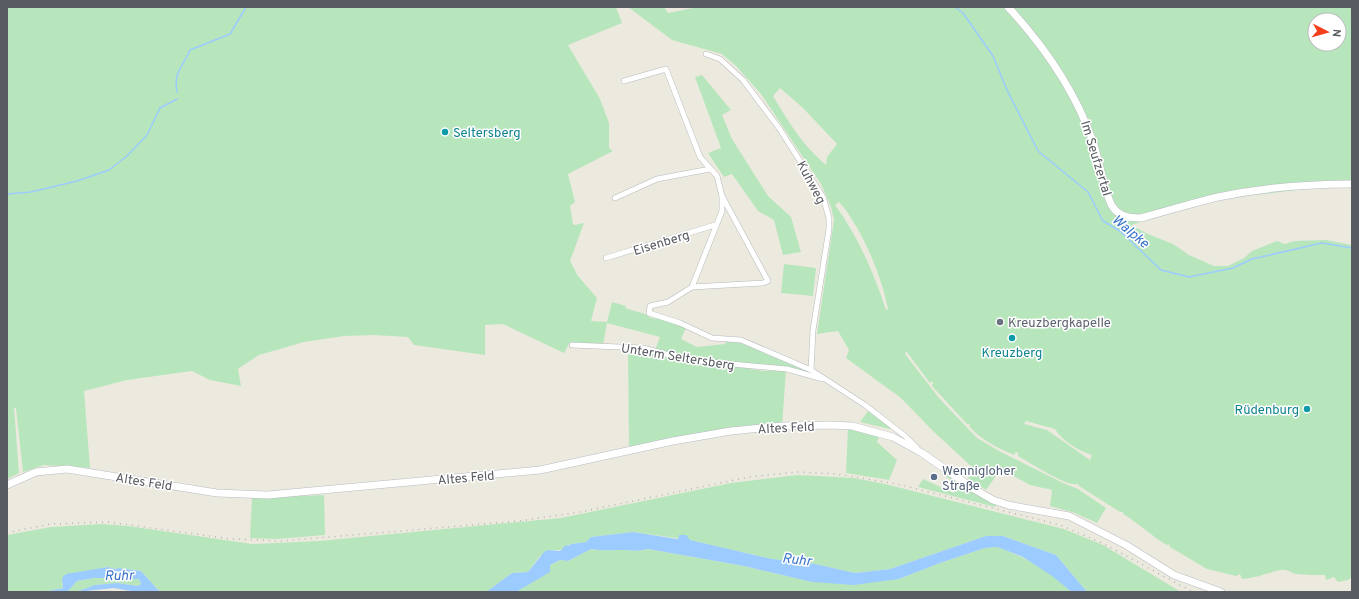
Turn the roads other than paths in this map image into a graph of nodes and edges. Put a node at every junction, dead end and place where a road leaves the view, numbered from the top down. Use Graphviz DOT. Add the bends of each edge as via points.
graph roads {
  1 [pos="1008,7"];
  2 [pos="706,54"];
  3 [pos="624,81"];
  4 [pos="710,169"];
  5 [pos="1352,184"];
  6 [pos="722,196"];
  7 [pos="615,198"];
  8 [pos="715,225"];
  9 [pos="606,258"];
  10 [pos="692,287"];
  11 [pos="572,345"];
  12 [pos="811,370"];
  13 [pos="830,381"];
  14 [pos="897,429"];
  15 [pos="893,437"];
  16 [pos="922,453"];
  17 [pos="7,485"];
  18 [pos="1221,592"];
  1 -- 5 [label="main road, Im Seufzertal" via="1046,52 1070,88 1094,143 1112,206 1122,215 1141,218 1242,193 1303,186"];
  2 -- 12 [label="street, Kuhweg" via="720,59 743,80 779,128 823,197 829,218 829,229 813,330"];
  3 -- 4 [label="street" via="666,69 700,157"];
  4 -- 6 [label="street" via="717,176"];
  4 -- 7 [label="street" via="657,179"];
  6 -- 8 [label="street" via="722,211"];
  6 -- 10 [label="street" via="768,281"];
  8 -- 9 [label="street, Eisenberg"];
  8 -- 10 [label="street"];
  10 -- 12 [label="street" via="668,302 650,306 649,313 680,323 712,338 741,340"];
  11 -- 13 [label="street, Unterm Seltersberg" via="643,348 688,360 793,370"];
  12 -- 13 [label="street"];
  13 -- 14 [label="street"];
  14 -- 15 [label="street"];
  14 -- 16 [label="street"];
  15 -- 16 [label="main road, Altes Feld"];
  15 -- 17 [label="main road, Altes Feld" via="852,426 830,425 738,430 540,470 268,495 217,493 67,469 36,472"];
  16 -- 18 [label="main road" via="974,490 993,500 1069,516 1126,545 1174,575"];
}
